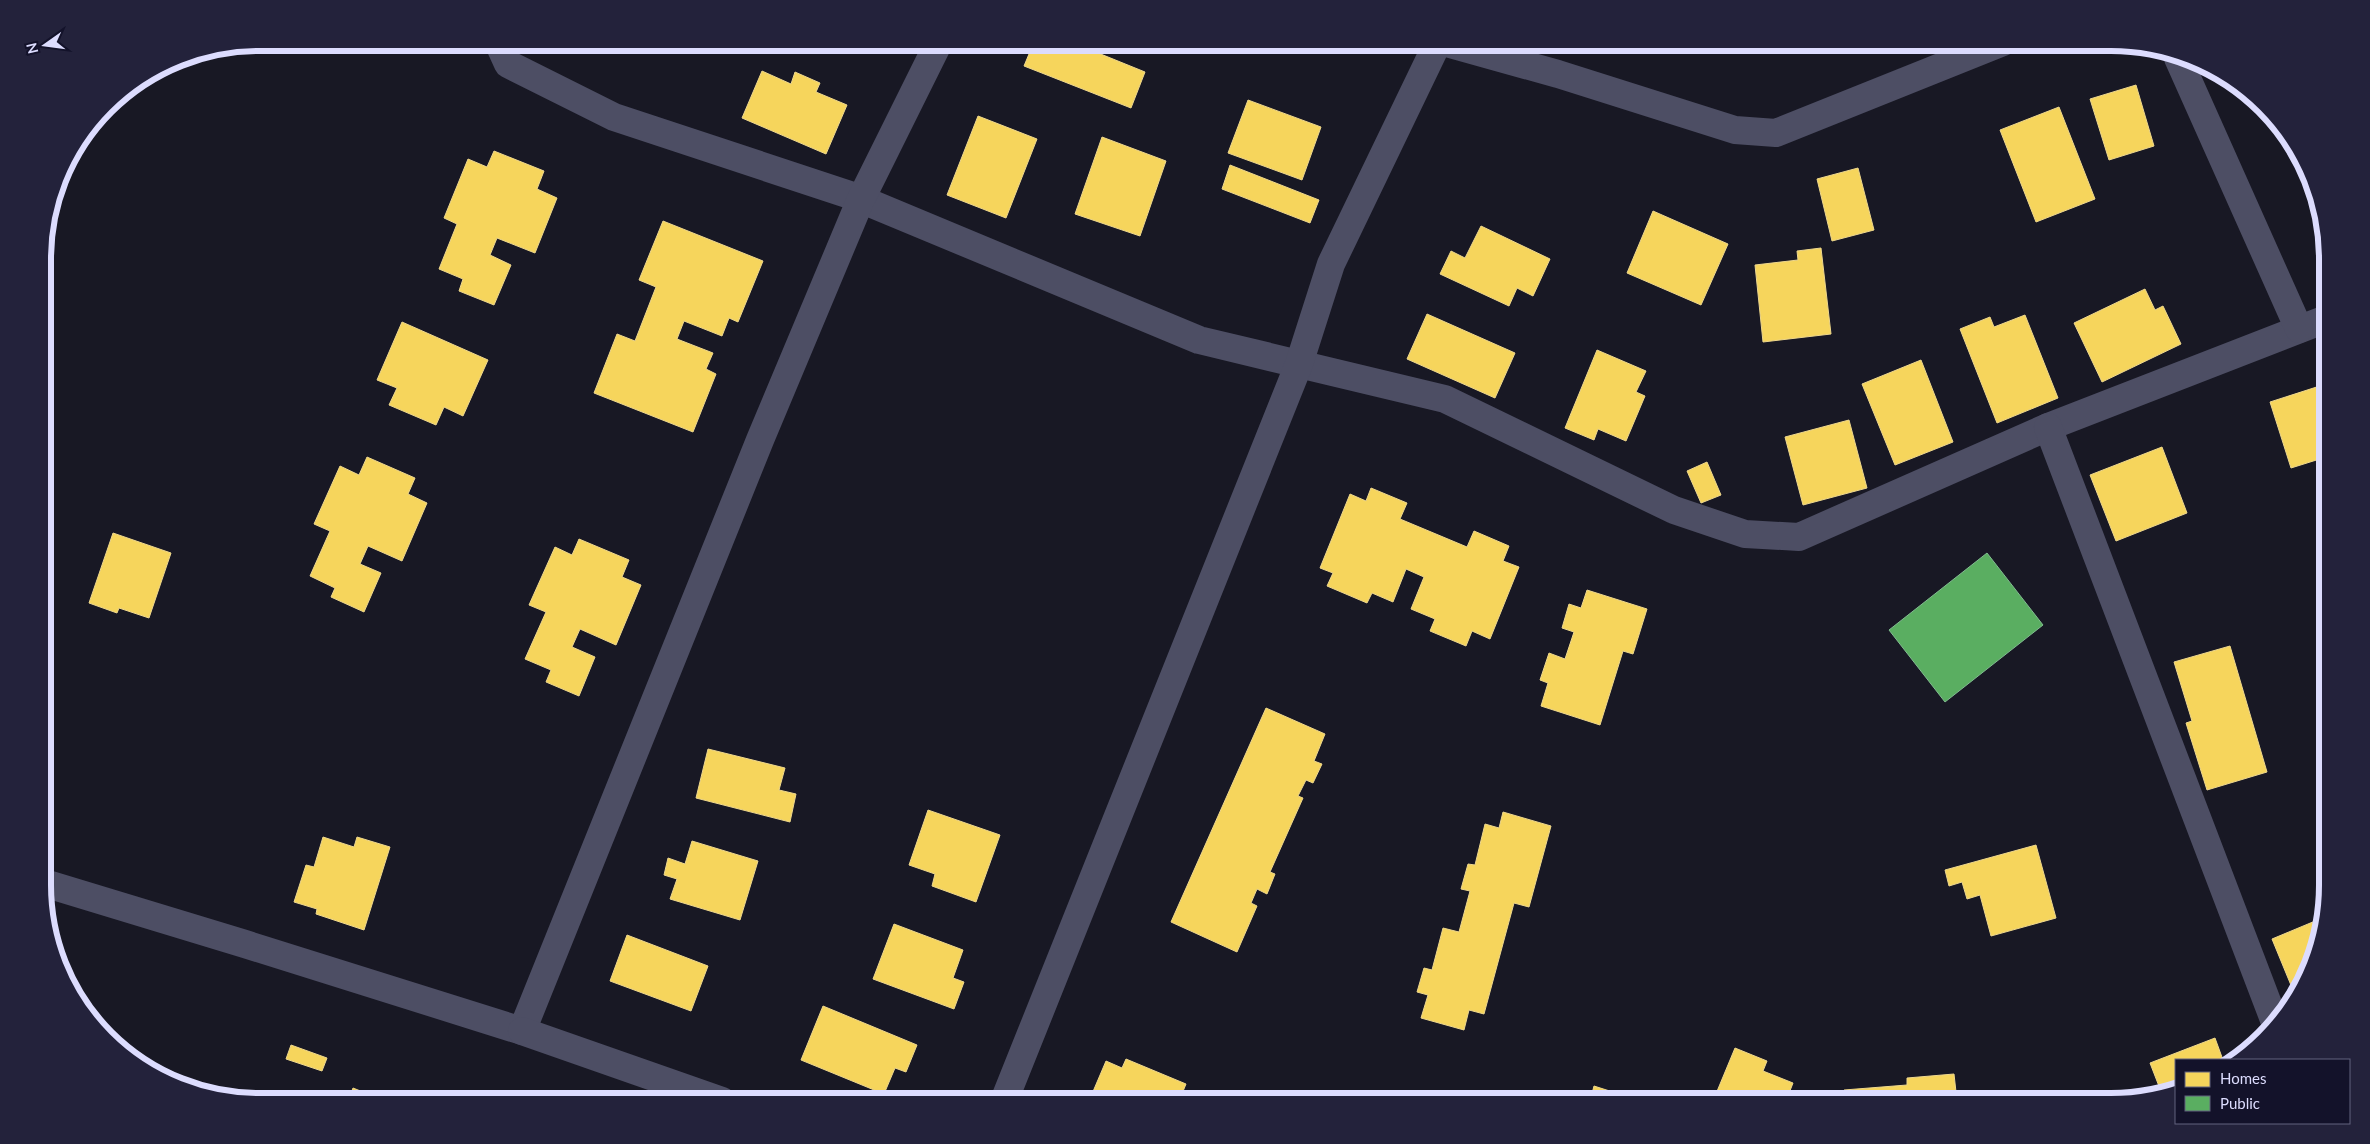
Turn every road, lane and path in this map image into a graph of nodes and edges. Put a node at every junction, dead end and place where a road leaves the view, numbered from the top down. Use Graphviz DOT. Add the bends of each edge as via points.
graph roads {
  1 [pos="502,51"];
  2 [pos="935,51"];
  3 [pos="1434,51"];
  4 [pos="1476,51"];
  5 [pos="1981,51"];
  6 [pos="2180,63"];
  7 [pos="861,199"];
  8 [pos="2319,322"];
  9 [pos="2299,329"];
  10 [pos="1299,364"];
  11 [pos="2048,426"];
  12 [pos="51,885"];
  13 [pos="2272,1015"];
  14 [pos="522,1031"];
  15 [pos="699,1093"];
  16 [pos="1007,1093"];
  1 -- 7 [label="street" via="508,64 614,118"];
  2 -- 7 [label="street"];
  3 -- 10 [label="street" via="1330,264"];
  4 -- 5 [label="street" via="1735,130 1776,133"];
  6 -- 9 [label="street"];
  7 -- 10 [label="street" via="1200,340"];
  7 -- 14 [label="street" via="756,449"];
  8 -- 9 [label="street"];
  9 -- 11 [label="street"];
  10 -- 11 [label="street" via="1445,400 1674,510 1745,534 1800,537"];
  10 -- 16 [label="street"];
  11 -- 13 [label="street"];
  12 -- 14 [label="street"];
  14 -- 15 [label="street"];
}
